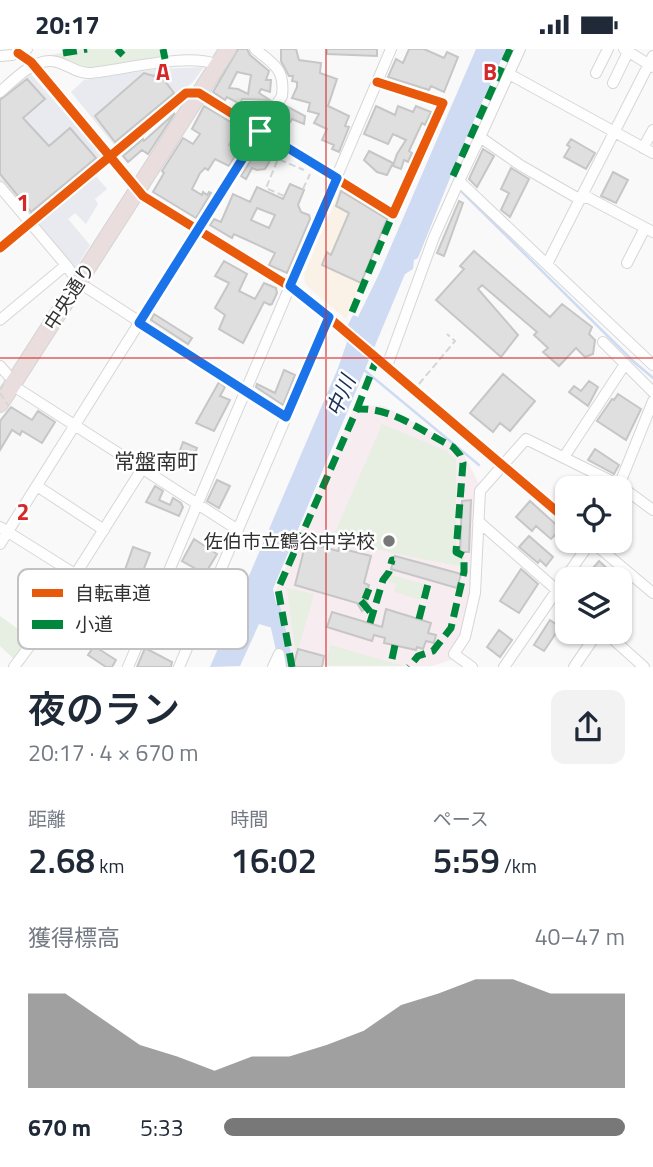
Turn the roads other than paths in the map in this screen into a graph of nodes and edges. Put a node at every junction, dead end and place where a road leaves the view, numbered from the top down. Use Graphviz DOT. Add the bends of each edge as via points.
graph roads {
  1 [pos="228,49"];
  2 [pos="255,49"];
  3 [pos="391,49"];
  4 [pos="520,49"];
  5 [pos="608,49"];
  6 [pos="626,50"];
  7 [pos="22,51"];
  8 [pos="0,56"];
  9 [pos="651,62"];
  10 [pos="32,64"];
  11 [pos="218,65"];
  12 [pos="596,73"];
  13 [pos="509,74"];
  14 [pos="377,82"];
  15 [pos="613,83"];
  16 [pos="0,92"];
  17 [pos="199,93"];
  18 [pos="653,130"];
  19 [pos="260,131"];
  20 [pos="615,132"];
  21 [pos="480,137"];
  22 [pos="648,150"];
  23 [pos="109,156"];
  24 [pos="337,178"];
  25 [pos="457,184"];
  26 [pos="0,187"];
  27 [pos="138,189"];
  28 [pos="579,199"];
  29 [pos="30,223"];
  30 [pos="199,230"];
  31 [pos="649,230"];
  32 [pos="0,248"];
  33 [pos="627,263"];
  34 [pos="547,264"];
  35 [pos="66,265"];
  36 [pos="78,282"];
  37 [pos="290,286"];
  38 [pos="0,320"];
  39 [pos="334,321"];
  40 [pos="139,323"];
  41 [pos="603,342"];
  42 [pos="625,364"];
  43 [pos="653,365"];
  44 [pos="0,366"];
  45 [pos="387,366"];
  46 [pos="5,391"];
  47 [pos="244,391"];
  48 [pos="653,392"];
  49 [pos="653,401"];
  50 [pos="286,417"];
  51 [pos="75,425"];
  52 [pos="564,457"];
  53 [pos="502,465"];
  54 [pos="142,469"];
  55 [pos="599,476"];
  56 [pos="623,476"];
  57 [pos="37,486"];
  58 [pos="632,496"];
  59 [pos="197,503"];
  60 [pos="555,510"];
  61 [pos="653,510"];
  62 [pos="478,521"];
  63 [pos="4,529"];
  64 [pos="104,530"];
  65 [pos="238,530"];
  66 [pos="0,544"];
  67 [pos="605,553"];
  68 [pos="69,569"];
  69 [pos="79,569"];
  70 [pos="169,569"];
  71 [pos="221,569"];
  72 [pos="555,589"];
  73 [pos="653,593"];
  74 [pos="555,594"];
  75 [pos="590,644"];
  76 [pos="619,644"];
  77 [pos="26,649"];
  78 [pos="136,649"];
  79 [pos="186,649"];
  80 [pos="653,658"];
  81 [pos="14,667"];
  82 [pos="128,667"];
  83 [pos="179,667"];
  84 [pos="273,667"];
  85 [pos="281,667"];
  86 [pos="472,667"];
  87 [pos="503,667"];
  88 [pos="574,667"];
  89 [pos="645,667"];
  1 -- 11 [label="highway, 中央通り"];
  2 -- 19 [label="street" via="279,68 283,84 282,96"];
  3 -- 14 [label="street"];
  4 -- 13 [label="street"];
  5 -- 12 [label="street"];
  6 -- 9 [label="street"];
  6 -- 15 [label="street"];
  7 -- 8 [label="street"];
  7 -- 10 [label="street"];
  9 -- 20 [label="street"];
  10 -- 11 [label="street" via="51,61 81,73 207,60"];
  10 -- 16 [label="street"];
  10 -- 23 [label="street"];
  11 -- 17 [label="highway, 中央通り"];
  13 -- 20 [label="street"];
  13 -- 21 [label="street"];
  14 -- 24 [label="street"];
  14 -- 24 [label="street" via="443,103 393,214"];
  17 -- 19 [label="street"];
  17 -- 23 [label="street" via="186,93"];
  17 -- 27 [label="highway, 中央通り"];
  18 -- 22 [label="street"];
  19 -- 24 [label="street"];
  19 -- 30 [label="street"];
  20 -- 22 [label="street"];
  20 -- 28 [label="street"];
  21 -- 25 [label="street"];
  21 -- 28 [label="street"];
  23 -- 27 [label="street"];
  23 -- 29 [label="street"];
  24 -- 37 [label="street"];
  25 -- 34 [label="street"];
  25 -- 45 [label="street"];
  26 -- 29 [label="street"];
  27 -- 30 [label="street"];
  27 -- 36 [label="highway, 中央通り"];
  28 -- 31 [label="street" via="587,197"];
  28 -- 34 [label="street"];
  29 -- 32 [label="street"];
  29 -- 35 [label="street"];
  30 -- 37 [label="street"];
  30 -- 40 [label="street"];
  31 -- 33 [label="street"];
  34 -- 43 [label="street"];
  35 -- 36 [label="street"];
  35 -- 38 [label="street"];
  36 -- 40 [label="street"];
  36 -- 46 [label="highway, 中央通り"];
  37 -- 39 [label="street"];
  37 -- 47 [label="street"];
  39 -- 45 [label="street"];
  39 -- 50 [label="street"];
  40 -- 47 [label="street"];
  40 -- 51 [label="street"];
  41 -- 42 [label="street"];
  42 -- 48 [label="street"];
  42 -- 52 [label="street"];
  44 -- 46 [label="street"];
  45 -- 53 [label="street"];
  46 -- 51 [label="street"];
  47 -- 50 [label="street"];
  47 -- 59 [label="street"];
  49 -- 56 [label="street"];
  50 -- 65 [label="street"];
  51 -- 54 [label="street"];
  51 -- 57 [label="street"];
  52 -- 53 [label="street" via="526,439"];
  52 -- 55 [label="street"];
  53 -- 60 [label="street"];
  53 -- 62 [label="street" via="480,491"];
  54 -- 59 [label="street"];
  54 -- 64 [label="street"];
  57 -- 63 [label="street"];
  57 -- 64 [label="street"];
  58 -- 61 [label="street"];
  59 -- 65 [label="street"];
  59 -- 70 [label="street"];
  62 -- 72 [label="street"];
  62 -- 86 [label="street" via="475,593 465,637 454,654"];
  63 -- 66 [label="street"];
  63 -- 68 [label="street"];
  64 -- 69 [label="street"];
  65 -- 71 [label="street"];
  67 -- 73 [label="street"];
  74 -- 87 [label="street"];
  75 -- 88 [label="street"];
  76 -- 89 [label="street"];
  77 -- 81 [label="street"];
  78 -- 82 [label="street"];
  79 -- 83 [label="street"];
  80 -- 89 [label="street"];
  84 -- 85 [label="street" via="279,654"];
}
